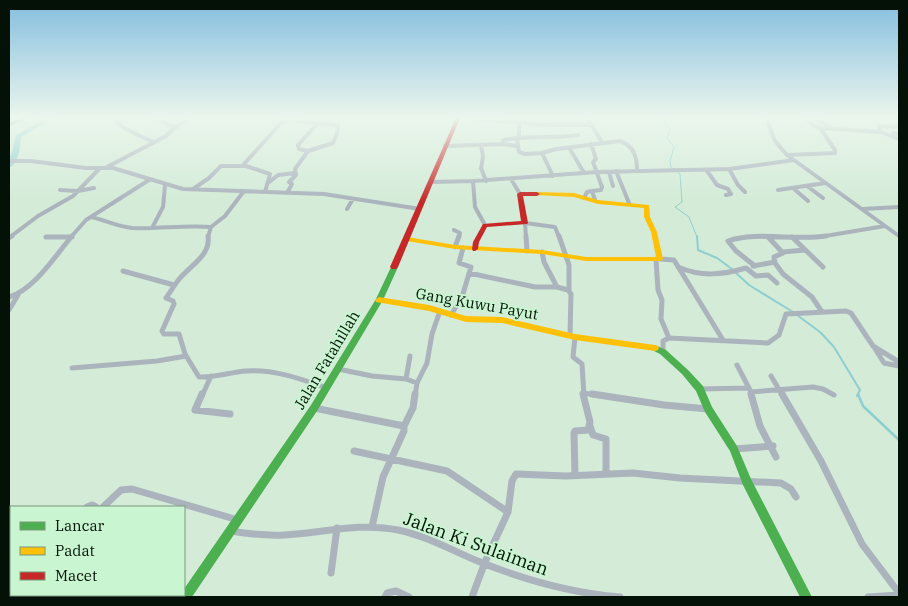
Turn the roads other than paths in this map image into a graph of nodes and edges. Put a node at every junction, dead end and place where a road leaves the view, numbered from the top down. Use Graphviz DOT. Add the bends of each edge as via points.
graph roads {
  1 [pos="145,146"];
  2 [pos="260,146"];
  3 [pos="298,146"];
  4 [pos="326,146"];
  5 [pos="445,146"];
  6 [pos="481,146"];
  7 [pos="517,146"];
  8 [pos="579,146"];
  9 [pos="592,146"];
  10 [pos="629,146"];
  11 [pos="780,146"];
  12 [pos="832,146"];
  13 [pos="570,148"];
  14 [pos="308,151"];
  15 [pos="542,153"];
  16 [pos="787,155"];
  17 [pos="794,160"];
  18 [pos="9,161"];
  19 [pos="243,166"];
  20 [pos="102,168"];
  21 [pos="729,169"];
  22 [pos="816,169"];
  23 [pos="808,170"];
  24 [pos="637,171"];
  25 [pos="707,171"];
  26 [pos="597,172"];
  27 [pos="609,172"];
  28 [pos="616,172"];
  29 [pos="295,173"];
  30 [pos="584,173"];
  31 [pos="553,176"];
  32 [pos="512,179"];
  33 [pos="150,180"];
  34 [pos="486,181"];
  35 [pos="431,182"];
  36 [pos="472,182"];
  37 [pos="268,183"];
  38 [pos="824,183"];
  39 [pos="163,184"];
  40 [pos="613,186"];
  41 [pos="807,186"];
  42 [pos="94,188"];
  43 [pos="793,188"];
  44 [pos="193,189"];
  45 [pos="60,190"];
  46 [pos="778,190"];
  47 [pos="72,191"];
  48 [pos="78,191"];
  49 [pos="592,191"];
  50 [pos="244,192"];
  51 [pos="265,192"];
  52 [pos="745,192"];
  53 [pos="287,193"];
  54 [pos="67,194"];
  55 [pos="520,194"];
  56 [pos="839,194"];
  57 [pos="726,195"];
  58 [pos="584,198"];
  59 [pos="823,198"];
  60 [pos="353,199"];
  61 [pos="595,200"];
  62 [pos="808,201"];
  63 [pos="629,203"];
  64 [pos="899,207"];
  65 [pos="348,208"];
  66 [pos="420,208"];
  67 [pos="863,209"];
  68 [pos="91,216"];
  69 [pos="525,223"];
  70 [pos="484,225"];
  71 [pos="885,226"];
  72 [pos="211,227"];
  73 [pos="152,228"];
  74 [pos="454,230"];
  75 [pos="899,236"];
  76 [pos="46,237"];
  77 [pos="72,237"];
  78 [pos="768,237"];
  79 [pos="792,237"];
  80 [pos="9,238"];
  81 [pos="407,239"];
  82 [pos="459,248"];
  83 [pos="475,249"];
  84 [pos="805,250"];
  85 [pos="527,251"];
  86 [pos="542,252"];
  87 [pos="783,252"];
  88 [pos="568,256"];
  89 [pos="658,259"];
  90 [pos="775,262"];
  91 [pos="755,266"];
  92 [pos="678,267"];
  93 [pos="823,267"];
  94 [pos="746,268"];
  95 [pos="123,271"];
  96 [pos="469,273"];
  97 [pos="786,276"];
  98 [pos="773,278"];
  99 [pos="777,283"];
  100 [pos="174,285"];
  101 [pos="557,287"];
  102 [pos="569,291"];
  103 [pos="18,295"];
  104 [pos="9,297"];
  105 [pos="379,300"];
  106 [pos="9,310"];
  107 [pos="440,311"];
  108 [pos="822,312"];
  109 [pos="451,315"];
  110 [pos="573,336"];
  111 [pos="669,338"];
  112 [pos="723,340"];
  113 [pos="874,346"];
  114 [pos="662,352"];
  115 [pos="186,356"];
  116 [pos="410,356"];
  117 [pos="899,362"];
  118 [pos="737,364"];
  119 [pos="899,366"];
  120 [pos="72,368"];
  121 [pos="338,369"];
  122 [pos="210,376"];
  123 [pos="771,376"];
  124 [pos="406,380"];
  125 [pos="417,383"];
  126 [pos="327,388"];
  127 [pos="700,389"];
  128 [pos="750,390"];
  129 [pos="780,390"];
  130 [pos="582,393"];
  131 [pos="834,395"];
  132 [pos="314,408"];
  133 [pos="708,409"];
  134 [pos="230,414"];
  135 [pos="404,426"];
  136 [pos="590,426"];
  137 [pos="771,446"];
  138 [pos="734,449"];
  139 [pos="354,452"];
  140 [pos="390,457"];
  141 [pos="776,457"];
  142 [pos="606,474"];
  143 [pos="575,475"];
  144 [pos="747,482"];
  145 [pos="796,497"];
  146 [pos="103,506"];
  147 [pos="506,515"];
  148 [pos="239,520"];
  149 [pos="372,527"];
  150 [pos="337,528"];
  151 [pos="232,531"];
  152 [pos="485,562"];
  153 [pos="331,573"];
  154 [pos="899,594"];
  155 [pos="185,596"];
  156 [pos="385,597"];
  157 [pos="409,597"];
  158 [pos="472,597"];
  159 [pos="620,597"];
  160 [pos="806,597"];
  161 [pos="868,597"];
  1 -- 20 [label="street"];
  2 -- 19 [label="street"];
  3 -- 14 [label="street"];
  4 -- 14 [label="street"];
  5 -- 35 [label="street, Jalan Fatahillah"];
  6 -- 34 [label="street" via="481,168"];
  7 -- 15 [label="street" via="519,152 525,154"];
  8 -- 13 [label="street"];
  9 -- 26 [label="street"];
  10 -- 24 [label="street" via="638,158"];
  11 -- 16 [label="street"];
  12 -- 16 [label="street" via="835,153"];
  13 -- 15 [label="street"];
  13 -- 30 [label="street"];
  14 -- 29 [label="street"];
  15 -- 31 [label="street"];
  16 -- 17 [label="street"];
  17 -- 21 [label="street"];
  17 -- 23 [label="street"];
  18 -- 20 [label="street"];
  19 -- 37 [label="street" via="270,174"];
  19 -- 44 [label="street" via="221,166"];
  20 -- 33 [label="street" via="123,170"];
  20 -- 48 [label="street"];
  21 -- 25 [label="street"];
  21 -- 52 [label="street"];
  22 -- 23 [label="street"];
  23 -- 38 [label="street"];
  24 -- 25 [label="street"];
  24 -- 28 [label="street"];
  25 -- 57 [label="street" via="717,185 728,189 731,194"];
  26 -- 27 [label="street"];
  26 -- 30 [label="street"];
  26 -- 49 [label="street" via="601,189"];
  27 -- 28 [label="street"];
  27 -- 40 [label="street"];
  28 -- 63 [label="street"];
  29 -- 37 [label="street" via="278,175"];
  29 -- 53 [label="street"];
  30 -- 31 [label="street"];
  31 -- 32 [label="street"];
  32 -- 34 [label="street"];
  32 -- 55 [label="street"];
  33 -- 39 [label="street"];
  33 -- 68 [label="street"];
  34 -- 36 [label="street"];
  35 -- 36 [label="street"];
  35 -- 66 [label="street, Jalan Fatahillah"];
  36 -- 70 [label="street" via="475,206"];
  37 -- 51 [label="street"];
  38 -- 41 [label="street"];
  38 -- 56 [label="street"];
  38 -- 67 [label="street"];
  39 -- 44 [label="street"];
  39 -- 73 [label="street" via="164,207"];
  41 -- 43 [label="street"];
  41 -- 59 [label="street"];
  42 -- 48 [label="street"];
  43 -- 46 [label="street"];
  43 -- 62 [label="street"];
  44 -- 50 [label="street"];
  45 -- 47 [label="street"];
  47 -- 48 [label="street"];
  47 -- 54 [label="street"];
  48 -- 80 [label="street"];
  49 -- 58 [label="street" via="586,192"];
  49 -- 61 [label="street"];
  50 -- 51 [label="street"];
  50 -- 72 [label="street" via="225,216"];
  51 -- 53 [label="street"];
  53 -- 60 [label="street"];
  55 -- 58 [label="street"];
  55 -- 69 [label="street"];
  58 -- 61 [label="street"];
  60 -- 65 [label="street"];
  60 -- 66 [label="street"];
  61 -- 63 [label="street"];
  63 -- 89 [label="street" via="649,207 647,217 654,232"];
  64 -- 67 [label="street"];
  66 -- 81 [label="street, Jalan Fatahillah"];
  67 -- 71 [label="street"];
  68 -- 73 [label="street" via="123,227"];
  68 -- 77 [label="street"];
  69 -- 70 [label="street"];
  69 -- 85 [label="street"];
  69 -- 88 [label="street" via="555,226"];
  70 -- 83 [label="street"];
  71 -- 75 [label="street"];
  71 -- 79 [label="street" via="814,238"];
  72 -- 73 [label="street"];
  72 -- 100 [label="street" via="203,256"];
  74 -- 82 [label="street" via="460,233"];
  76 -- 77 [label="street"];
  77 -- 103 [label="street" via="29,287"];
  78 -- 79 [label="street"];
  78 -- 87 [label="street"];
  78 -- 91 [label="street" via="732,238 728,241"];
  79 -- 84 [label="street"];
  81 -- 82 [label="street"];
  81 -- 105 [label="street, Jalan Fatahillah"];
  82 -- 83 [label="street"];
  82 -- 96 [label="street" via="459,263 471,265"];
  83 -- 85 [label="street"];
  84 -- 87 [label="street"];
  84 -- 93 [label="street"];
  85 -- 86 [label="street"];
  86 -- 88 [label="street"];
  86 -- 101 [label="street" via="543,263"];
  87 -- 90 [label="street" via="783,255 774,257"];
  88 -- 89 [label="street" via="592,260"];
  88 -- 102 [label="street"];
  89 -- 92 [label="street" via="673,259"];
  89 -- 111 [label="street" via="662,319"];
  90 -- 91 [label="street"];
  90 -- 97 [label="street"];
  91 -- 94 [label="street"];
  92 -- 94 [label="street" via="710,275"];
  92 -- 112 [label="street"];
  94 -- 98 [label="street" via="755,276 766,274"];
  95 -- 100 [label="street"];
  96 -- 101 [label="street" via="535,287"];
  96 -- 109 [label="street" via="462,297"];
  97 -- 98 [label="street"];
  97 -- 108 [label="street" via="810,296"];
  98 -- 99 [label="street"];
  100 -- 115 [label="street" via="166,298 174,302 174,306 162,332 179,334"];
  101 -- 102 [label="street"];
  102 -- 110 [label="street" via="572,296"];
  103 -- 104 [label="street"];
  103 -- 106 [label="street"];
  105 -- 107 [label="street, Gang Kuwu Payut"];
  105 -- 121 [label="street, Jalan Fatahillah"];
  107 -- 109 [label="street, Gang Kuwu Payut"];
  107 -- 125 [label="street"];
  108 -- 112 [label="street" via="794,313 784,317 782,329 773,342"];
  108 -- 113 [label="street" via="848,311"];
  109 -- 110 [label="street, Gang Kuwu Payut" via="502,320"];
  110 -- 114 [label="street, Gang Kuwu Payut" via="652,346"];
  110 -- 130 [label="street" via="573,357 582,364"];
  111 -- 112 [label="street"];
  111 -- 114 [label="street" via="663,341"];
  113 -- 117 [label="street"];
  113 -- 119 [label="street" via="884,363"];
  114 -- 127 [label="street"];
  115 -- 120 [label="street"];
  115 -- 122 [label="street" via="197,375 202,378"];
  116 -- 124 [label="street"];
  118 -- 128 [label="street"];
  121 -- 124 [label="street"];
  121 -- 126 [label="street, Jalan Fatahillah"];
  122 -- 126 [label="street" via="247,371 277,372"];
  122 -- 134 [label="street" via="195,410"];
  123 -- 129 [label="street"];
  124 -- 125 [label="street"];
  125 -- 135 [label="street" via="413,408"];
  126 -- 132 [label="street, Jalan Fatahillah"];
  127 -- 128 [label="street"];
  127 -- 133 [label="street"];
  128 -- 129 [label="street"];
  128 -- 137 [label="street" via="760,431"];
  129 -- 131 [label="street" via="813,387"];
  129 -- 154 [label="street" via="862,544"];
  130 -- 133 [label="street"];
  130 -- 136 [label="street"];
  132 -- 135 [label="street"];
  132 -- 148 [label="street, Jalan Fatahillah"];
  133 -- 138 [label="street"];
  135 -- 140 [label="street"];
  136 -- 142 [label="street" via="593,435 606,439"];
  136 -- 143 [label="street" via="586,431 574,433"];
  137 -- 138 [label="street"];
  137 -- 141 [label="street"];
  138 -- 144 [label="street"];
  139 -- 140 [label="street"];
  140 -- 147 [label="street" via="447,471"];
  140 -- 149 [label="street"];
  142 -- 143 [label="street"];
  142 -- 144 [label="street" via="634,473"];
  143 -- 147 [label="street" via="514,475"];
  144 -- 145 [label="street" via="787,485"];
  144 -- 160 [label="street"];
  146 -- 148 [label="street" via="120,490 132,489"];
  147 -- 152 [label="street"];
  148 -- 151 [label="street, Jalan Fatahillah"];
  149 -- 150 [label="street, Jalan Ki Sulaiman"];
  149 -- 152 [label="street, Jalan Ki Sulaiman" via="419,536"];
  150 -- 151 [label="street, Jalan Ki Sulaiman" via="283,535"];
  150 -- 153 [label="street"];
  151 -- 155 [label="street, Jalan Fatahillah"];
  152 -- 158 [label="street"];
  152 -- 159 [label="street, Jalan Ki Sulaiman" via="543,585 580,594"];
  154 -- 161 [label="street"];
  156 -- 157 [label="street" via="391,591"];
}
